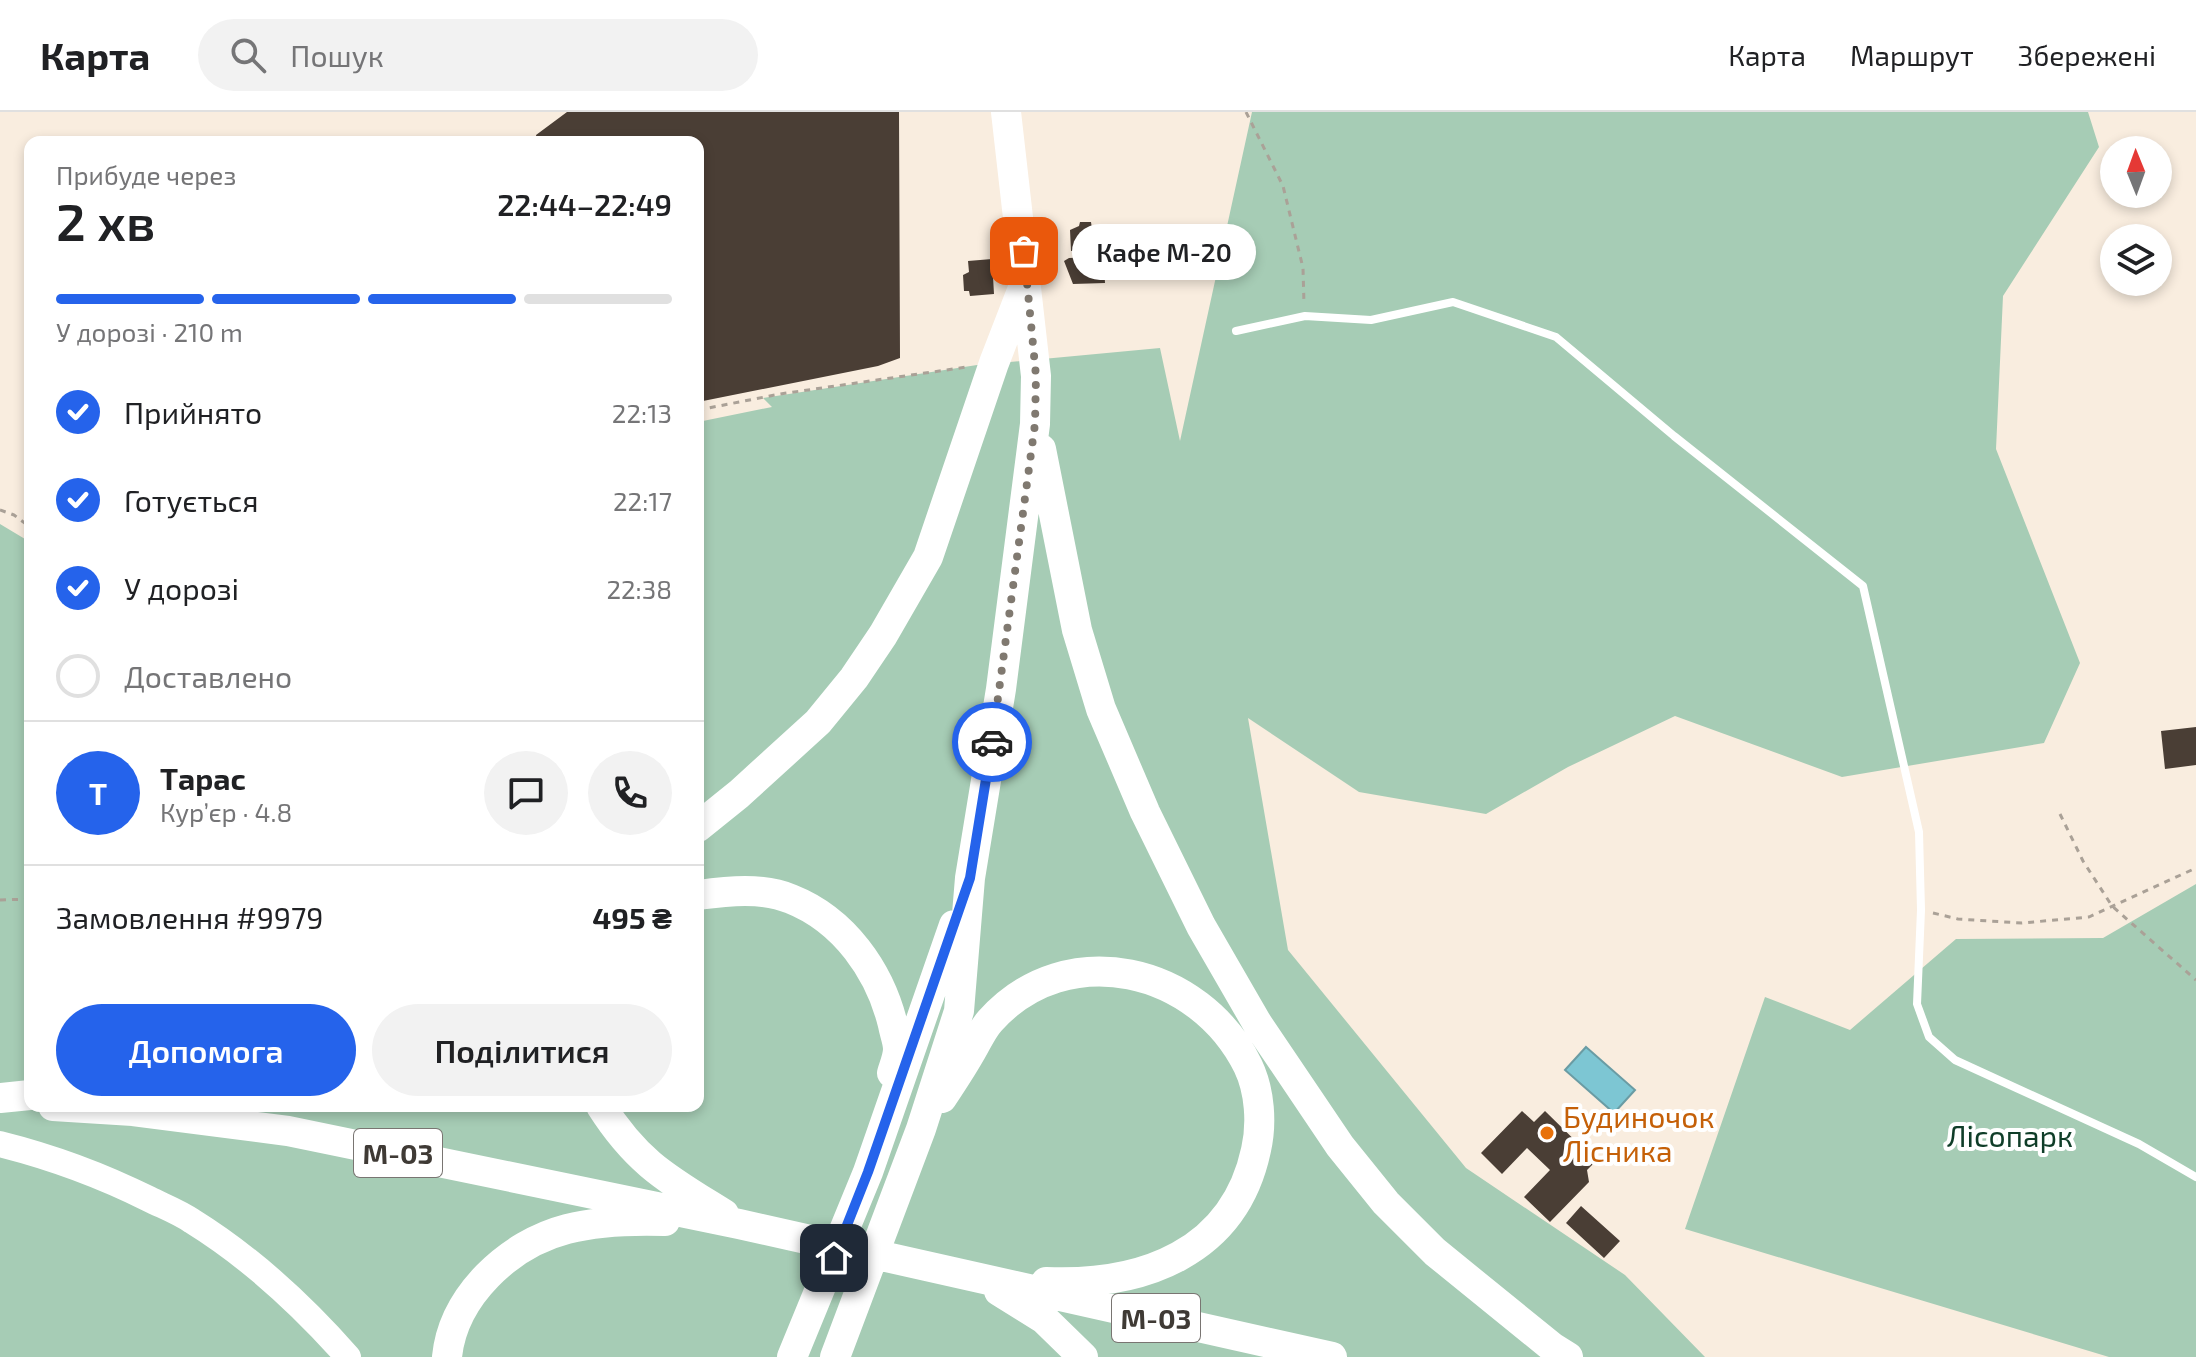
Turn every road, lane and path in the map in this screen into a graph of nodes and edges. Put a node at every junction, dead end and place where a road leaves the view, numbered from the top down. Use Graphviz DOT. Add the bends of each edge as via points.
graph roads {
  1 [pos="1006,112"];
  2 [pos="1246,112"];
  3 [pos="1027,278"];
  4 [pos="1305,316"];
  5 [pos="1236,331"];
  6 [pos="994,363"];
  7 [pos="704,409"];
  8 [pos="1035,424"];
  9 [pos="0,510"];
  10 [pos="24,522"];
  11 [pos="2060,814"];
  12 [pos="704,822"];
  13 [pos="2196,868"];
  14 [pos="970,878"];
  15 [pos="704,895"];
  16 [pos="24,899"];
  17 [pos="0,900"];
  18 [pos="2112,906"];
  19 [pos="1921,910"];
  20 [pos="2196,980"];
  21 [pos="24,1096"];
  22 [pos="0,1100"];
  23 [pos="24,1103"];
  24 [pos="141,1112"];
  25 [pos="605,1112"];
  26 [pos="921,1129"];
  27 [pos="0,1144"];
  28 [pos="868,1172"];
  29 [pos="2196,1177"];
  30 [pos="739,1224"];
  31 [pos="980,1279"];
  32 [pos="795,1353"];
  33 [pos="835,1356"];
  34 [pos="348,1357"];
  35 [pos="447,1357"];
  36 [pos="1083,1357"];
  37 [pos="1332,1357"];
  38 [pos="1568,1357"];
  1 -- 3 [label="highway"];
  2 -- 4 [label="path" via="1283,186 1303,268"];
  3 -- 6 [label="highway"];
  3 -- 8 [label="highway"];
  4 -- 5 [label="lane"];
  4 -- 19 [label="lane" via="1371,320 1453,302 1556,337 1863,586 1919,832"];
  6 -- 7 [label="path"];
  6 -- 12 [label="highway" via="928,557 883,635 818,722"];
  8 -- 14 [label="highway"];
  8 -- 38 [label="highway" via="1077,630 1101,709 1201,926 1257,1023 1340,1146 1386,1203 1435,1252"];
  9 -- 10 [label="path"];
  11 -- 18 [label="path"];
  13 -- 18 [label="path"];
  14 -- 26 [label="highway" via="959,1011"];
  14 -- 28 [label="highway"];
  15 -- 28 [label="highway" via="761,892 791,899 848,938 871,968 898,1050"];
  16 -- 17 [label="path"];
  18 -- 19 [label="path" via="2089,917 2022,923 1958,919"];
  18 -- 20 [label="path"];
  19 -- 29 [label="lane" via="1917,1004 1929,1037 1955,1060 2139,1144"];
  21 -- 22 [label="highway"];
  22 -- 23 [label="highway"];
  24 -- 30 [label="highway, М-03" via="288,1131"];
  25 -- 30 [label="highway" via="652,1168"];
  26 -- 31 [label="highway" via="989,1022 1021,995 1054,978 1091,970 1132,974 1178,992 1226,1031 1249,1069 1260,1112 1258,1140 1237,1202 1216,1232 1159,1266 1108,1280"];
  26 -- 33 [label="highway"];
  27 -- 34 [label="main road" via="110,1180 191,1220 254,1267"];
  28 -- 32 [label="highway"];
  30 -- 31 [label="highway, М-03"];
  30 -- 35 [label="highway" via="594,1224 530,1243 476,1287 457,1316"];
  31 -- 36 [label="highway" via="1044,1319"];
  31 -- 37 [label="highway, М-03"];
}
